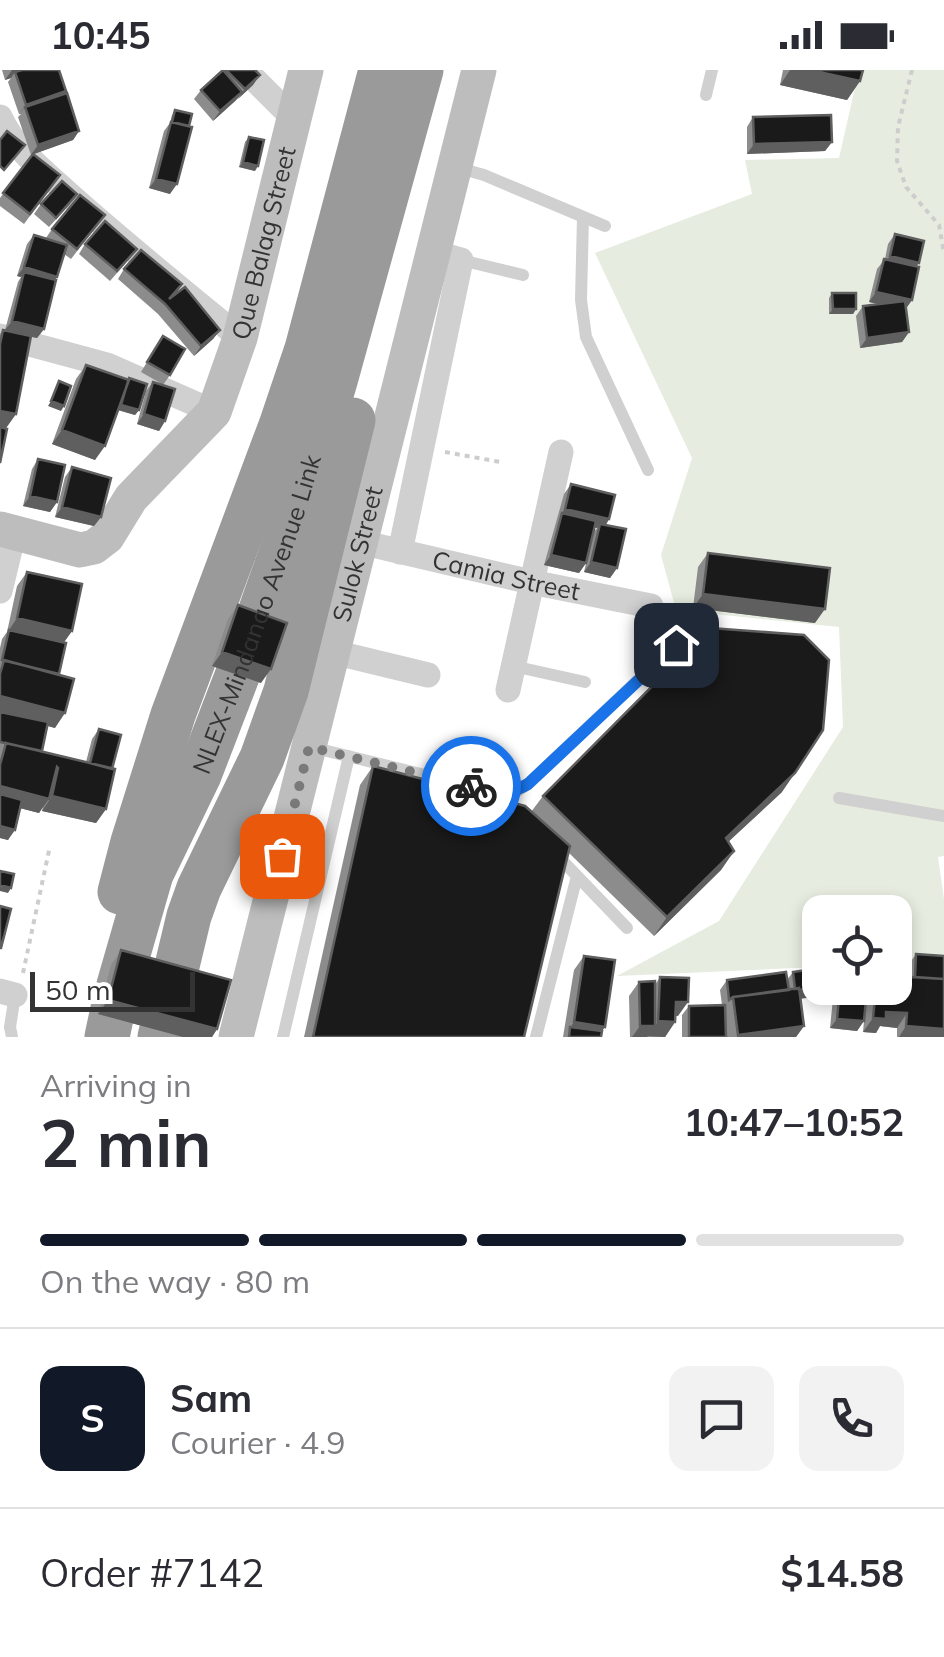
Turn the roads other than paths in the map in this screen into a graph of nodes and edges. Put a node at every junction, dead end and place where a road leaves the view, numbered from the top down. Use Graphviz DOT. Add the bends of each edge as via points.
graph roads {
  1 [pos="246,70"];
  2 [pos="306,70"];
  3 [pos="380,70"];
  4 [pos="421,70"];
  5 [pos="479,70"];
  6 [pos="712,70"];
  7 [pos="706,95"];
  8 [pos="0,117"];
  9 [pos="293,118"];
  10 [pos="455,167"];
  11 [pos="583,217"];
  12 [pos="606,226"];
  13 [pos="447,256"];
  14 [pos="523,274"];
  15 [pos="0,336"];
  16 [pos="240,338"];
  17 [pos="214,412"];
  18 [pos="561,452"];
  19 [pos="648,470"];
  20 [pos="7,532"];
  21 [pos="360,542"];
  22 [pos="400,552"];
  23 [pos="531,582"];
  24 [pos="0,591"];
  25 [pos="651,606"];
  26 [pos="676,645"];
  27 [pos="332,652"];
  28 [pos="428,675"];
  29 [pos="510,678"];
  30 [pos="585,682"];
  31 [pos="309,747"];
  32 [pos="350,756"];
  33 [pos="839,798"];
  34 [pos="944,816"];
  35 [pos="542,838"];
  36 [pos="577,876"];
  37 [pos="626,928"];
  38 [pos="12,989"];
  39 [pos="12,1037"];
  40 [pos="82,1037"];
  41 [pos="107,1037"];
  42 [pos="160,1037"];
  43 [pos="236,1037"];
  44 [pos="283,1037"];
  45 [pos="536,1037"];
  1 -- 9 [label="street"];
  2 -- 9 [label="street, Que Balag Street"];
  3 -- 40 [label="highway, NLEX-Mindanao Avenue Link" via="307,349 173,715"];
  4 -- 41 [label="highway, NLEX-Mindanao Avenue Link" via="295,514 199,775 151,874"];
  4 -- 42 [label="highway, NLEX-Mindanao Avenue Link" via="361,390 286,691 262,758 198,888"];
  5 -- 10 [label="street, Sulok Street"];
  6 -- 7 [label="lane"];
  8 -- 16 [label="street" via="29,158"];
  9 -- 16 [label="street, Que Balag Street"];
  10 -- 11 [label="lane"];
  10 -- 13 [label="street, Sulok Street"];
  11 -- 12 [label="lane"];
  11 -- 19 [label="lane" via="586,337"];
  13 -- 14 [label="lane"];
  13 -- 21 [label="street, Sulok Street"];
  13 -- 22 [label="street" via="422,448"];
  15 -- 17 [label="street" via="107,365"];
  16 -- 17 [label="street, Que Balag Street"];
  17 -- 20 [label="street" via="94,547 80,550"];
  18 -- 23 [label="street"];
  20 -- 24 [label="street"];
  21 -- 22 [label="street, Camia Street"];
  21 -- 27 [label="street, Sulok Street"];
  22 -- 23 [label="street, Camia Street"];
  23 -- 25 [label="street, Camia Street"];
  23 -- 29 [label="street"];
  26 -- 32 [label="lane" via="509,798"];
  27 -- 28 [label="street"];
  27 -- 31 [label="street, Sulok Street"];
  29 -- 30 [label="lane"];
  31 -- 32 [label="lane"];
  31 -- 43 [label="street, Sulok Street"];
  32 -- 44 [label="lane"];
  33 -- 34 [label="lane"];
  35 -- 36 [label="lane"];
  36 -- 37 [label="lane"];
  36 -- 45 [label="lane"];
  38 -- 39 [label="lane"];
}
